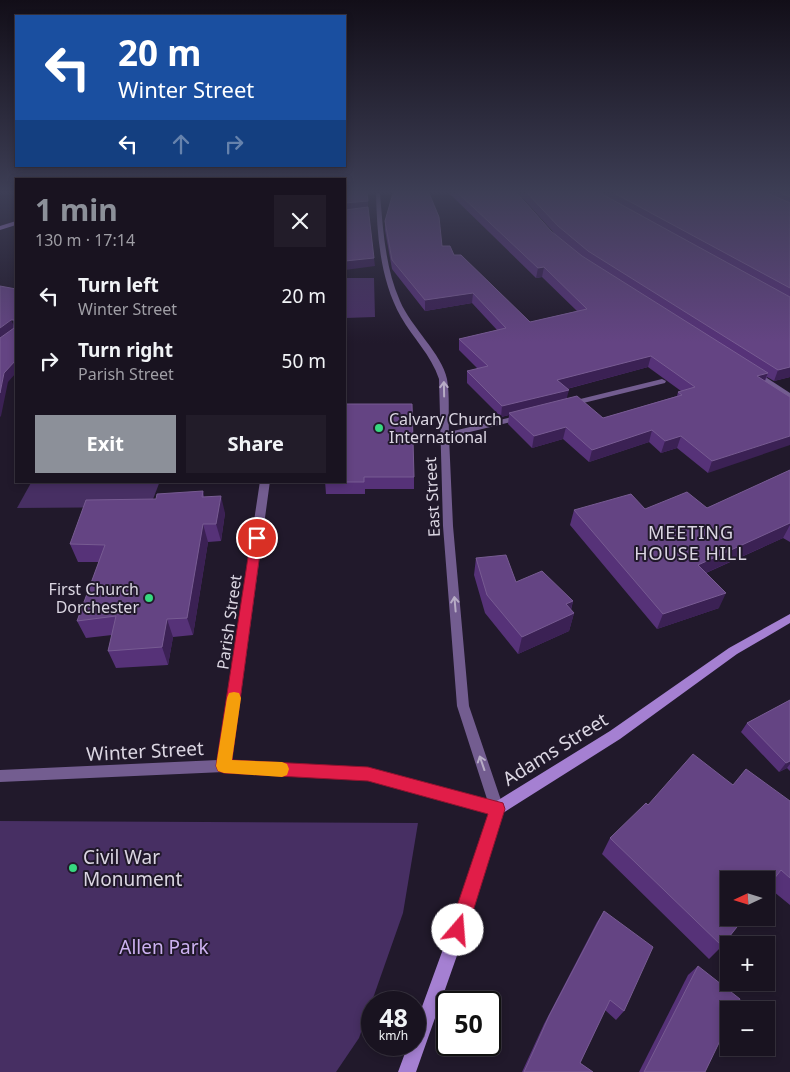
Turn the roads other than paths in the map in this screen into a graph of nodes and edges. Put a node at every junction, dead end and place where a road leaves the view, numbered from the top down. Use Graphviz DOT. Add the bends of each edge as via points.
graph roads {
  1 [pos="380,243"];
  2 [pos="749,370"];
  3 [pos="662,381"];
  4 [pos="790,397"];
  5 [pos="558,407"];
  6 [pos="530,414"];
  7 [pos="444,436"];
  8 [pos="265,483"];
  9 [pos="790,618"];
  10 [pos="224,766"];
  11 [pos="0,776"];
  12 [pos="498,809"];
  13 [pos="407,1072"];
  7 -- 1 [label="street, East Street, one-way" via="443,379 439,366 403,315 386,278"];
  2 -- 4 [label="street"];
  3 -- 5 [label="street"];
  6 -- 7 [label="street"];
  12 -- 7 [label="street, East Street, one-way" via="463,706"];
  8 -- 10 [label="street, Parish Street"];
  9 -- 12 [label="main road, Adams Street" via="733,652 615,735"];
  10 -- 11 [label="street, Winter Street"];
  10 -- 12 [label="street, Winter Street" via="368,774"];
  12 -- 13 [label="main road, Adams Street"];
}
